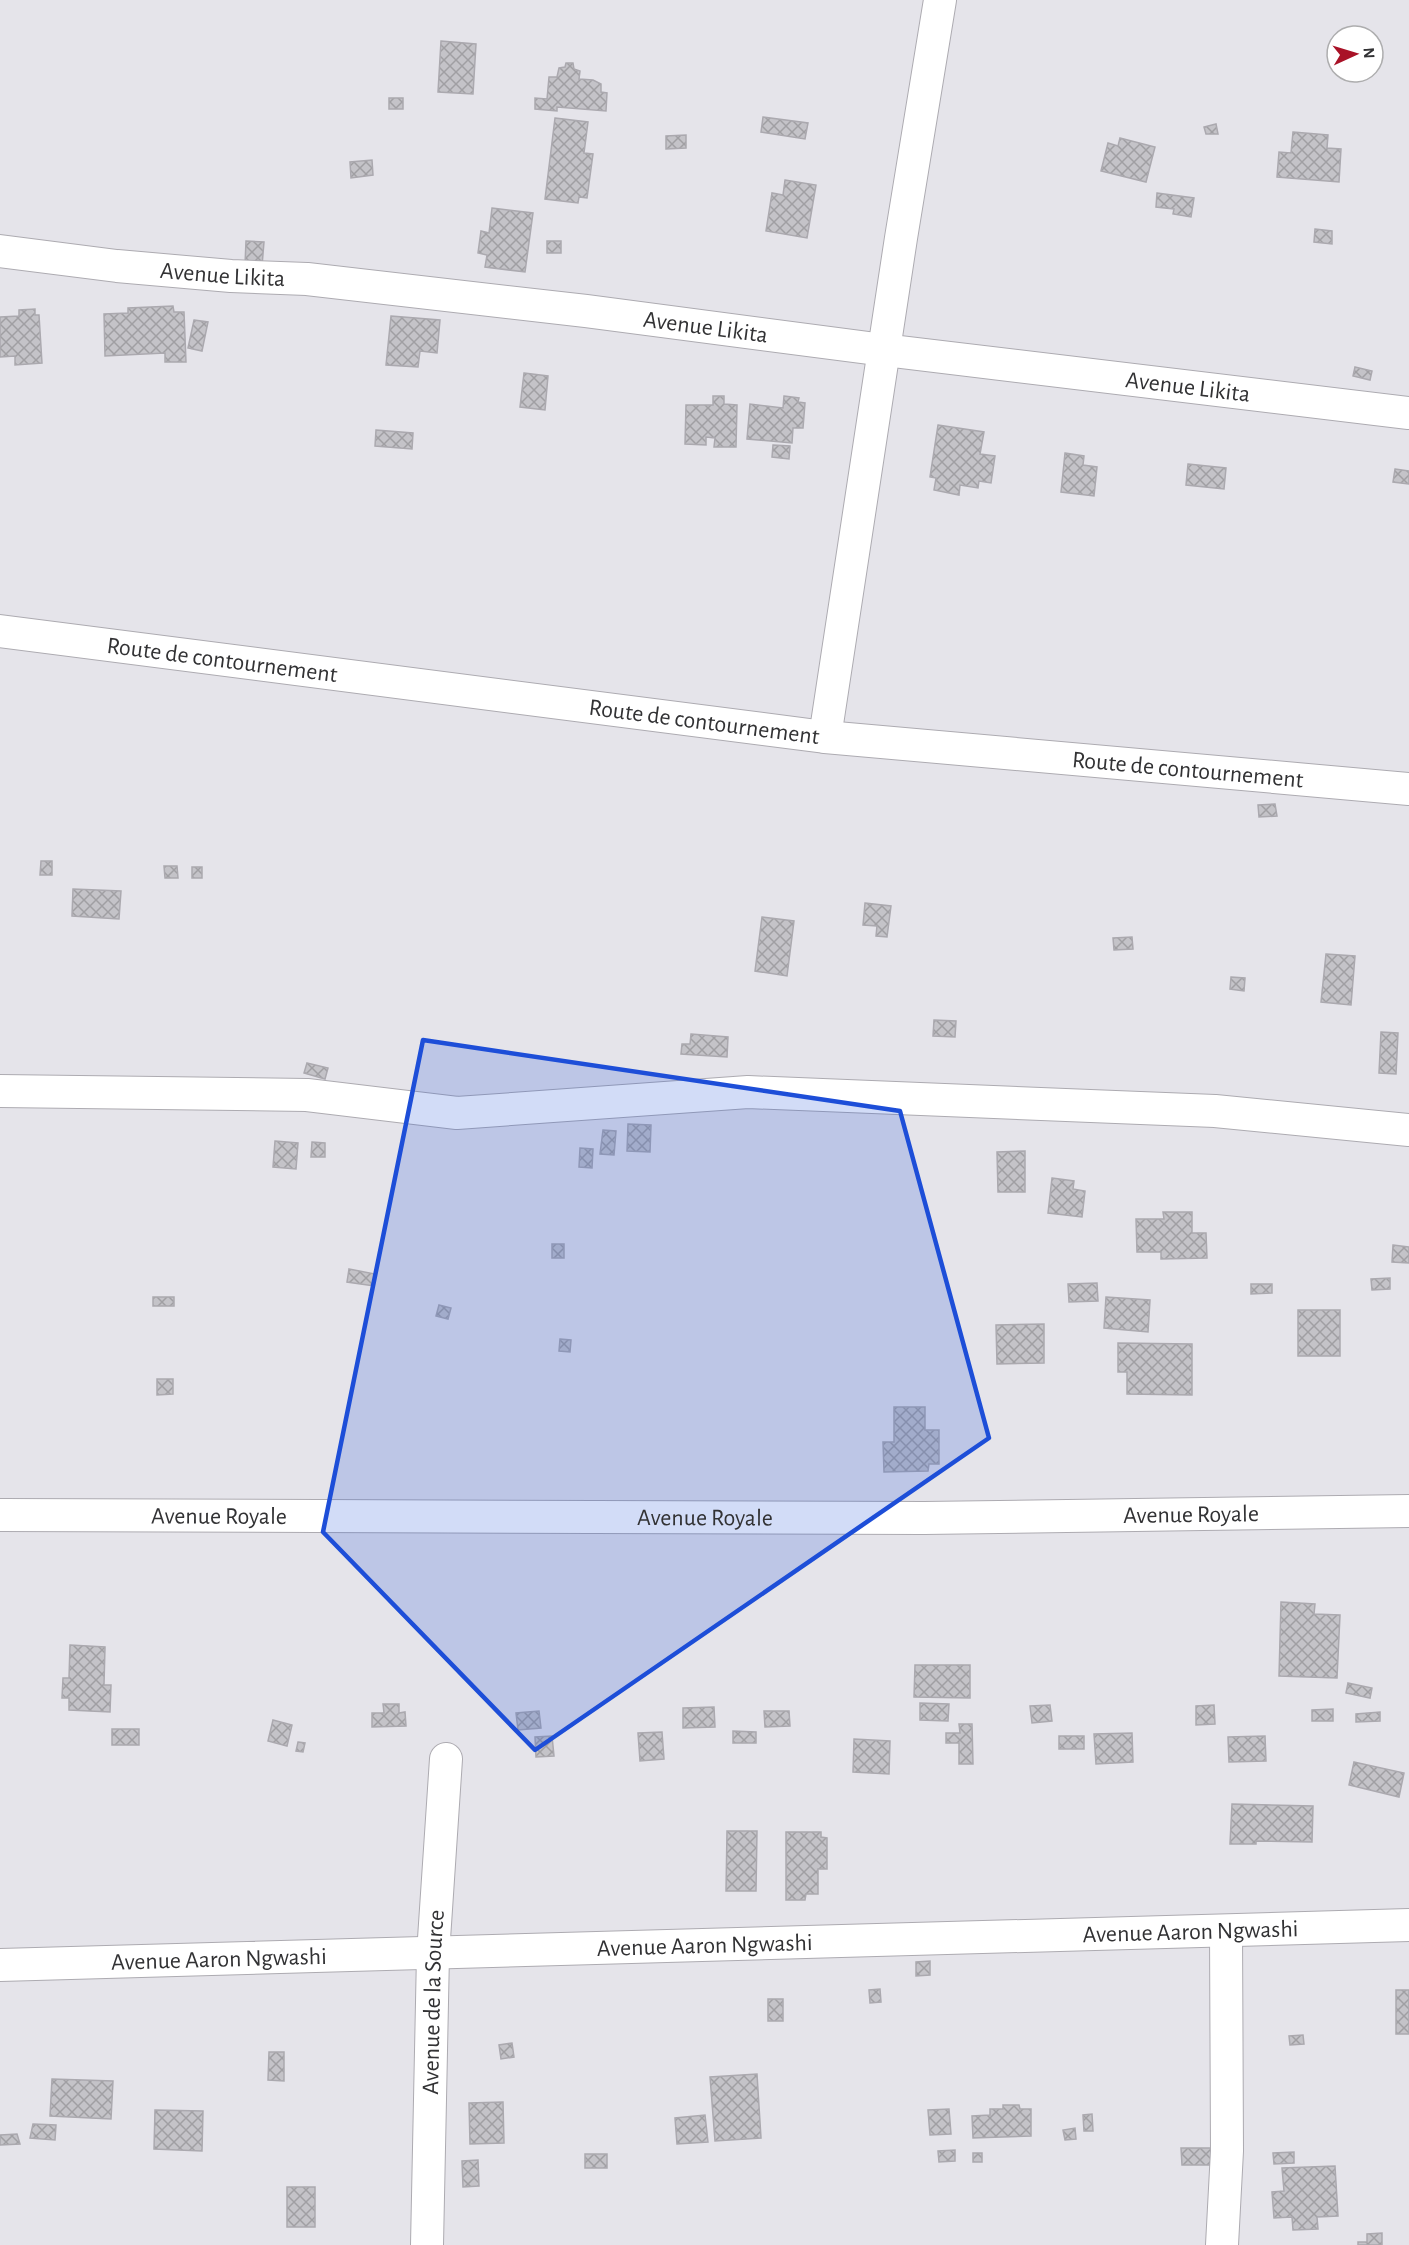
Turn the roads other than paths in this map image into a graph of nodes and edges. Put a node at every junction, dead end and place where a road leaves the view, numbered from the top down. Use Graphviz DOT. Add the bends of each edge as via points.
graph roads {
  1 [pos="940,0"];
  2 [pos="0,251"];
  3 [pos="884,350"];
  4 [pos="1409,413"];
  5 [pos="0,631"];
  6 [pos="825,737"];
  7 [pos="1409,789"];
  8 [pos="0,1091"];
  9 [pos="1409,1130"];
  10 [pos="1409,1511"];
  11 [pos="0,1515"];
  12 [pos="446,1759"];
  13 [pos="1409,1925"];
  14 [pos="1226,1931"];
  15 [pos="433,1954"];
  16 [pos="0,1965"];
  17 [pos="427,2245"];
  18 [pos="1222,2245"];
  1 -- 3 [label="street"];
  2 -- 3 [label="street, Avenue Likita" via="117,266 318,281"];
  3 -- 4 [label="street, Avenue Likita"];
  3 -- 6 [label="street"];
  5 -- 6 [label="street, Route de contournement"];
  6 -- 7 [label="street, Route de contournement"];
  8 -- 9 [label="street" via="307,1095 457,1113 748,1092 1215,1111"];
  10 -- 11 [label="street, Avenue Royale" via="924,1518"];
  12 -- 15 [label="street, Avenue de la Source"];
  13 -- 14 [label="street, Avenue Aaron Ngwashi"];
  14 -- 15 [label="street, Avenue Aaron Ngwashi"];
  14 -- 18 [label="street" via="1227,2151"];
  15 -- 16 [label="street, Avenue Aaron Ngwashi"];
  15 -- 17 [label="street, Avenue de la Source"];
}
